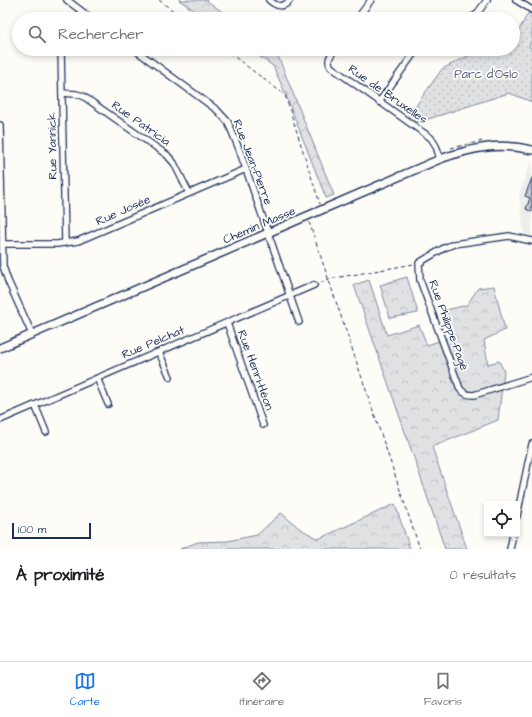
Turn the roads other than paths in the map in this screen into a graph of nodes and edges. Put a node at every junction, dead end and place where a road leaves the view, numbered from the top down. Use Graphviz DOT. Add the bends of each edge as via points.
graph roads {
  1 [pos="67,0"];
  2 [pos="268,0"];
  3 [pos="290,0"];
  4 [pos="371,0"];
  5 [pos="487,0"];
  6 [pos="516,0"];
  7 [pos="532,10"];
  8 [pos="82,12"];
  9 [pos="362,12"];
  10 [pos="478,12"];
  11 [pos="61,56"];
  12 [pos="144,56"];
  13 [pos="331,56"];
  14 [pos="412,56"];
  15 [pos="62,93"];
  16 [pos="379,102"];
  17 [pos="0,125"];
  18 [pos="532,150"];
  19 [pos="440,159"];
  20 [pos="246,169"];
  21 [pos="189,193"];
  22 [pos="268,233"];
  23 [pos="532,241"];
  24 [pos="2,244"];
  25 [pos="65,244"];
  26 [pos="314,285"];
  27 [pos="290,296"];
  28 [pos="299,322"];
  29 [pos="227,323"];
  30 [pos="32,334"];
  31 [pos="0,348"];
  32 [pos="159,352"];
  33 [pos="170,377"];
  34 [pos="97,378"];
  35 [pos="532,378"];
  36 [pos="108,404"];
  37 [pos="35,405"];
  38 [pos="0,420"];
  39 [pos="263,425"];
  40 [pos="46,432"];
  41 [pos="532,444"];
  42 [pos="520,502"];
  43 [pos="513,537"];
  44 [pos="512,549"];
  1 -- 8 [label="street"];
  2 -- 3 [label="street" via="281,6"];
  4 -- 9 [label="street"];
  5 -- 10 [label="street"];
  6 -- 7 [label="street"];
  11 -- 15 [label="street, Rue Yannick"];
  12 -- 20 [label="street, Rue Jean-Pierre" via="220,112 230,125"];
  13 -- 16 [label="street, Rue de Bruxelles" via="330,66"];
  14 -- 16 [label="street"];
  15 -- 21 [label="street, Rue Patricia" via="83,96 167,155 174,163"];
  15 -- 25 [label="street, Rue Yannick"];
  16 -- 19 [label="street, Rue de Bruxelles" via="431,138"];
  17 -- 24 [label="street"];
  18 -- 19 [label="street, Chemin Masse" via="508,146 482,147"];
  19 -- 22 [label="street, Chemin Masse"];
  20 -- 21 [label="street, Rue Josée"];
  20 -- 22 [label="street, Rue Jean-Pierre"];
  21 -- 25 [label="street, Rue Josée" via="82,240"];
  22 -- 27 [label="street, Rue Jean-Pierre"];
  22 -- 30 [label="street, Chemin Masse"];
  23 -- 35 [label="street, Rue Philippe-Pagé" via="509,236 454,244 419,263 420,280 464,394 474,395"];
  24 -- 25 [label="street, Rue Josée"];
  24 -- 30 [label="street" via="6,275"];
  26 -- 27 [label="street, Rue Pelchat"];
  27 -- 28 [label="street, Rue Jean-Pierre"];
  27 -- 29 [label="street, Rue Pelchat"];
  29 -- 32 [label="street, Rue Pelchat"];
  29 -- 39 [label="street, Rue Henri-Héon"];
  30 -- 31 [label="street, Chemin Masse"];
  32 -- 33 [label="street"];
  32 -- 34 [label="street, Rue Pelchat"];
  34 -- 36 [label="street"];
  34 -- 37 [label="street, Rue Pelchat"];
  37 -- 38 [label="street, Rue Pelchat"];
  37 -- 40 [label="street"];
  41 -- 42 [label="street"];
  43 -- 44 [label="street"];
}
